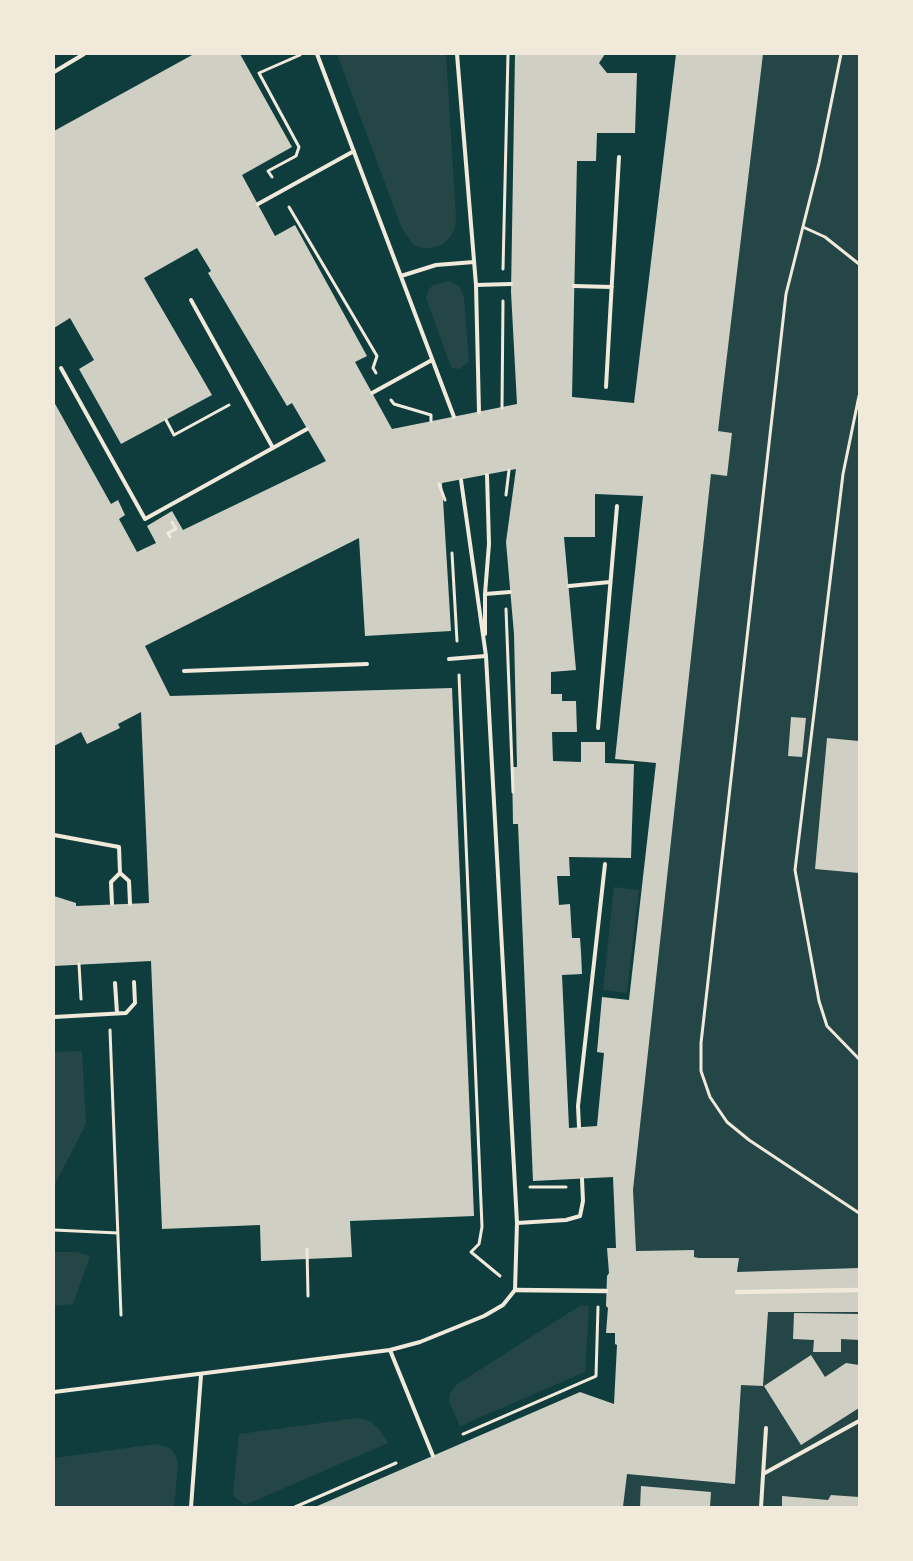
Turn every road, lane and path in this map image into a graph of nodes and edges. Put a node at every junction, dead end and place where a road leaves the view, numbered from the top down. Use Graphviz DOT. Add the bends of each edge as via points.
graph roads {
  1 [pos="84,54"];
  2 [pos="302,54"];
  3 [pos="317,54"];
  4 [pos="457,54"];
  5 [pos="508,54"];
  6 [pos="841,54"];
  7 [pos="54,72"];
  8 [pos="354,151"];
  9 [pos="619,156"];
  10 [pos="280,192"];
  11 [pos="258,204"];
  12 [pos="803,227"];
  13 [pos="474,262"];
  14 [pos="859,264"];
  15 [pos="400,276"];
  16 [pos="504,284"];
  17 [pos="511,284"];
  18 [pos="476,285"];
  19 [pos="574,286"];
  20 [pos="612,287"];
  21 [pos="191,300"];
  22 [pos="432,360"];
  23 [pos="61,368"];
  24 [pos="384,386"];
  25 [pos="606,387"];
  26 [pos="372,393"];
  27 [pos="245,396"];
  28 [pos="859,396"];
  29 [pos="502,408"];
  30 [pos="479,412"];
  31 [pos="454,417"];
  32 [pos="166,420"];
  33 [pos="431,421"];
  34 [pos="307,429"];
  35 [pos="274,448"];
  36 [pos="509,470"];
  37 [pos="487,474"];
  38 [pos="461,480"];
  39 [pos="439,484"];
  40 [pos="506,498"];
  41 [pos="447,506"];
  42 [pos="617,506"];
  43 [pos="174,526"];
  44 [pos="170,537"];
  45 [pos="452,551"];
  46 [pos="610,582"];
  47 [pos="569,586"];
  48 [pos="504,592"];
  49 [pos="510,592"];
  50 [pos="485,594"];
  51 [pos="485,649"];
  52 [pos="486,656"];
  53 [pos="458,658"];
  54 [pos="449,659"];
  55 [pos="367,664"];
  56 [pos="184,671"];
  57 [pos="598,728"];
  58 [pos="513,799"];
  59 [pos="54,835"];
  60 [pos="605,864"];
  61 [pos="120,873"];
  62 [pos="112,904"];
  63 [pos="130,904"];
  64 [pos="80,964"];
  65 [pos="134,982"];
  66 [pos="116,983"];
  67 [pos="80,984"];
  68 [pos="117,1013"];
  69 [pos="110,1014"];
  70 [pos="54,1016"];
  71 [pos="859,1059"];
  72 [pos="579,1127"];
  73 [pos="582,1179"];
  74 [pos="528,1182"];
  75 [pos="582,1187"];
  76 [pos="859,1213"];
  77 [pos="517,1223"];
  78 [pos="54,1230"];
  79 [pos="118,1233"];
  80 [pos="307,1248"];
  81 [pos="515,1290"];
  82 [pos="859,1290"];
  83 [pos="606,1291"];
  84 [pos="737,1292"];
  85 [pos="308,1296"];
  86 [pos="598,1306"];
  87 [pos="121,1315"];
  88 [pos="390,1350"];
  89 [pos="201,1375"];
  90 [pos="54,1392"];
  91 [pos="859,1421"];
  92 [pos="766,1428"];
  93 [pos="463,1434"];
  94 [pos="433,1456"];
  95 [pos="396,1463"];
  96 [pos="763,1474"];
  97 [pos="191,1507"];
  98 [pos="295,1507"];
  99 [pos="761,1507"];
  1 -- 7 [label="lane"];
  2 -- 10 [label="path" via="259,73 298,147 296,156 268,171"];
  3 -- 8 [label="lane"];
  4 -- 13 [label="lane"];
  5 -- 16 [label="path"];
  6 -- 12 [label="path"];
  8 -- 10 [label="lane"];
  8 -- 15 [label="lane"];
  9 -- 20 [label="lane"];
  10 -- 11 [label="lane"];
  10 -- 24 [label="path" via="377,356 373,368"];
  12 -- 14 [label="path" via="826,237"];
  12 -- 76 [label="path" via="786,294 701,1044 701,1071 710,1097 727,1122 748,1140"];
  13 -- 15 [label="lane" via="436,265"];
  13 -- 18 [label="lane"];
  15 -- 22 [label="lane"];
  16 -- 17 [label="lane"];
  16 -- 18 [label="lane"];
  16 -- 29 [label="path"];
  18 -- 30 [label="lane"];
  19 -- 20 [label="lane"];
  20 -- 25 [label="lane"];
  21 -- 27 [label="lane"];
  22 -- 24 [label="lane"];
  22 -- 31 [label="lane"];
  23 -- 35 [label="lane" via="145,518"];
  24 -- 26 [label="lane"];
  24 -- 33 [label="path" via="394,404 431,415"];
  27 -- 32 [label="path" via="174,435"];
  27 -- 35 [label="lane"];
  28 -- 71 [label="path" via="843,474 794,870 819,1002 827,1026"];
  34 -- 35 [label="lane"];
  36 -- 40 [label="path"];
  37 -- 50 [label="lane" via="489,544"];
  38 -- 51 [label="lane"];
  39 -- 41 [label="path"];
  42 -- 46 [label="lane"];
  43 -- 44 [label="path" via="176,529 168,533"];
  45 -- 53 [label="path"];
  46 -- 47 [label="lane"];
  46 -- 57 [label="lane"];
  48 -- 49 [label="lane"];
  48 -- 50 [label="lane"];
  48 -- 58 [label="path"];
  50 -- 51 [label="lane"];
  51 -- 52 [label="lane"];
  52 -- 53 [label="lane"];
  52 -- 77 [label="lane"];
  53 -- 54 [label="lane"];
  53 -- 81 [label="path" via="482,1228 479,1244 471,1252"];
  55 -- 56 [label="lane"];
  59 -- 61 [label="lane" via="118,847"];
  60 -- 72 [label="lane" via="578,1106"];
  61 -- 62 [label="lane" via="111,882"];
  61 -- 63 [label="lane" via="130,881"];
  64 -- 67 [label="path"];
  65 -- 68 [label="lane" via="135,1003 126,1013"];
  66 -- 68 [label="lane"];
  68 -- 69 [label="lane"];
  69 -- 70 [label="lane"];
  69 -- 79 [label="path"];
  73 -- 75 [label="lane"];
  74 -- 75 [label="path" via="533,1188"];
  75 -- 77 [label="lane" via="580,1216"];
  77 -- 81 [label="lane"];
  78 -- 79 [label="path"];
  79 -- 87 [label="path"];
  80 -- 85 [label="path"];
  81 -- 83 [label="street"];
  81 -- 88 [label="lane" via="503,1305 484,1316 420,1342"];
  82 -- 84 [label="street"];
  86 -- 93 [label="path" via="596,1376"];
  88 -- 89 [label="lane"];
  88 -- 94 [label="lane"];
  89 -- 90 [label="lane"];
  89 -- 97 [label="lane"];
  91 -- 96 [label="lane"];
  92 -- 96 [label="lane"];
  95 -- 98 [label="path"];
  96 -- 99 [label="lane"];
}
